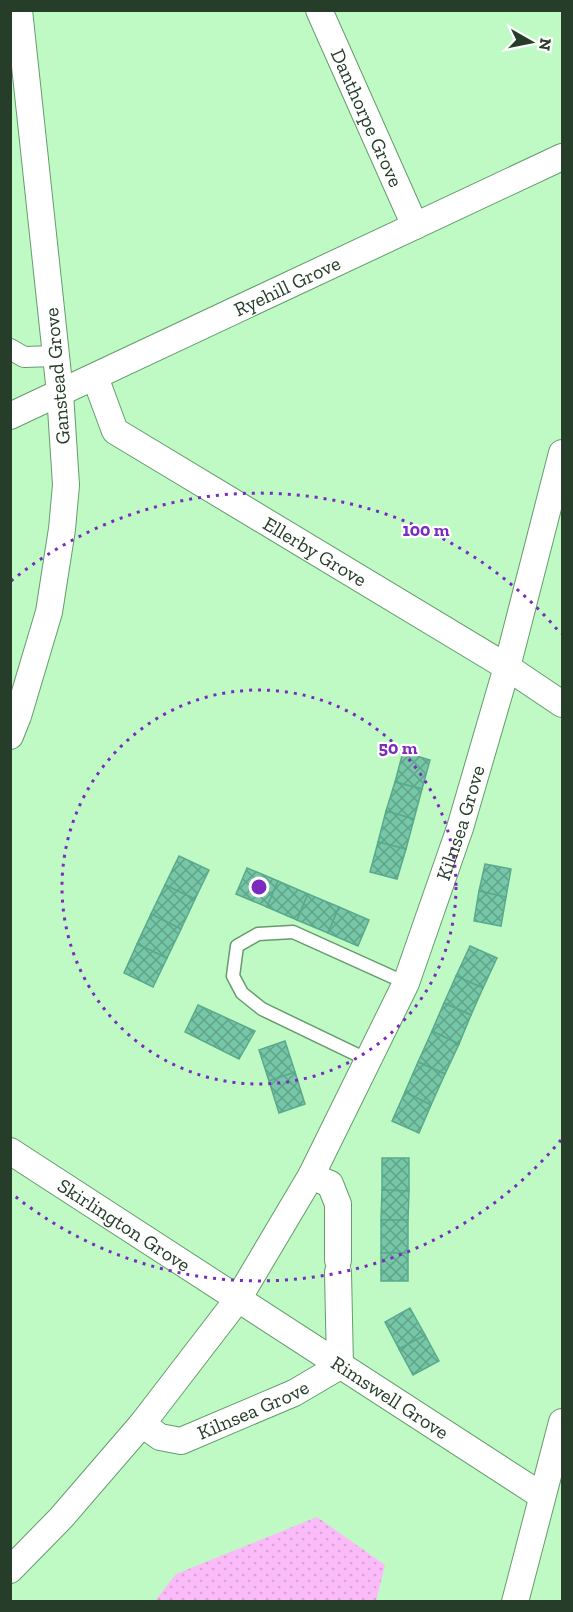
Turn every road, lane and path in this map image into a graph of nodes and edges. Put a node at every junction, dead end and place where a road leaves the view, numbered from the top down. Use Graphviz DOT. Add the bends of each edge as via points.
graph roads {
  1 [pos="19,10"];
  2 [pos="319,10"];
  3 [pos="562,157"];
  4 [pos="415,226"];
  5 [pos="10,349"];
  6 [pos="56,356"];
  7 [pos="95,377"];
  8 [pos="60,393"];
  9 [pos="10,416"];
  10 [pos="562,453"];
  11 [pos="507,667"];
  12 [pos="562,704"];
  13 [pos="10,736"];
  14 [pos="405,983"];
  15 [pos="368,1060"];
  16 [pos="10,1151"];
  17 [pos="311,1176"];
  18 [pos="238,1299"];
  19 [pos="340,1366"];
  20 [pos="562,1422"];
  21 [pos="142,1424"];
  22 [pos="542,1496"];
  23 [pos="10,1570"];
  24 [pos="515,1602"];
  1 -- 6 [label="street, Ganstead Grove"];
  2 -- 4 [label="street, Danthorpe Grove"];
  3 -- 4 [label="street, Ryehill Grove"];
  4 -- 7 [label="street, Ryehill Grove"];
  5 -- 6 [label="street" via="24,357"];
  6 -- 8 [label="street, Ganstead Grove"];
  7 -- 8 [label="street, Ryehill Grove"];
  7 -- 11 [label="street, Ellerby Grove" via="115,431"];
  8 -- 9 [label="street, Ryehill Grove"];
  8 -- 13 [label="street, Ganstead Grove" via="66,484 62,529 49,612"];
  10 -- 11 [label="street, Kilnsea Grove"];
  11 -- 12 [label="street, Ellerby Grove"];
  11 -- 14 [label="street, Kilnsea Grove" via="460,828"];
  14 -- 15 [label="street, Kilnsea Grove"];
  14 -- 15 [label="lane" via="293,932 258,934 237,946 232,976 242,993 262,1009"];
  15 -- 17 [label="street, Kilnsea Grove"];
  16 -- 18 [label="street, Skirlington Grove"];
  17 -- 18 [label="street, Kilnsea Grove"];
  17 -- 19 [label="street" via="330,1185 338,1204"];
  18 -- 19 [label="street, Rimswell Grove"];
  18 -- 21 [label="street, Kilnsea Grove"];
  19 -- 21 [label="street, Kilnsea Grove" via="294,1393 181,1441 160,1437"];
  19 -- 22 [label="street, Rimswell Grove"];
  20 -- 22 [label="street"];
  21 -- 23 [label="street, Kilnsea Grove"];
  22 -- 24 [label="street"];
}
